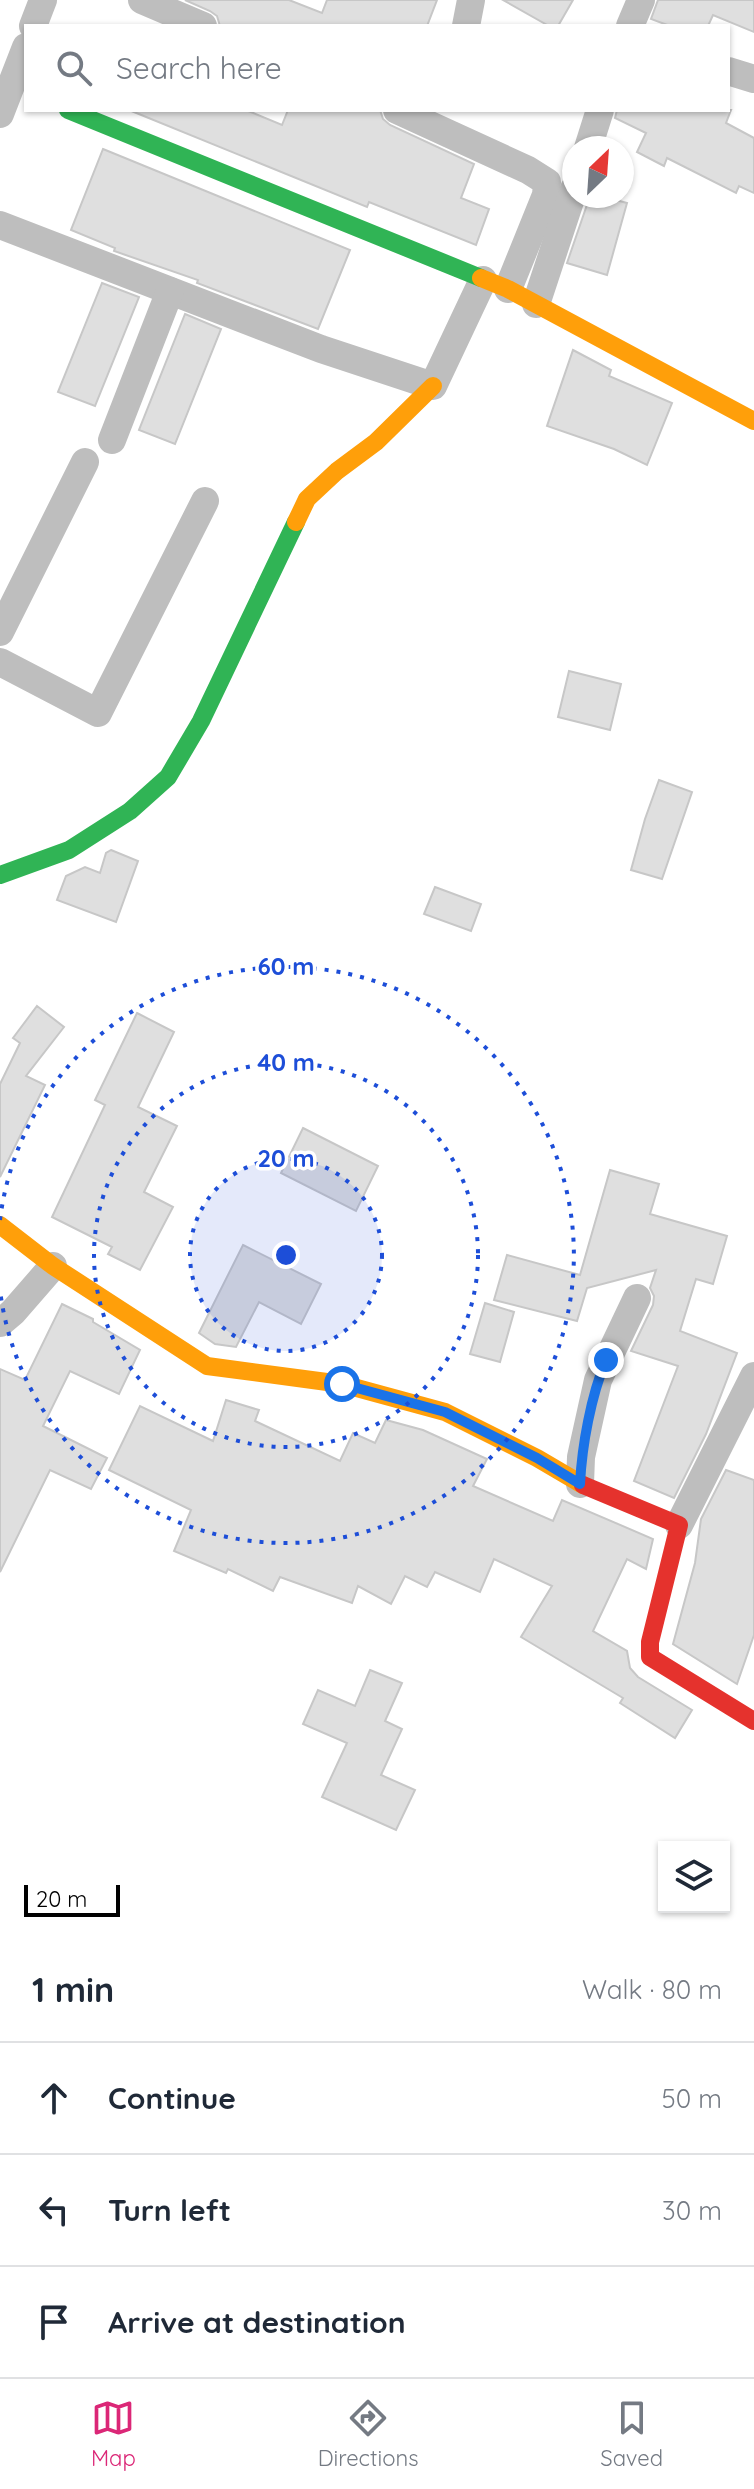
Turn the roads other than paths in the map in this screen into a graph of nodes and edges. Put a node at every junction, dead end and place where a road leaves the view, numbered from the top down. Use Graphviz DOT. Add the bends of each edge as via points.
graph roads {
  1 [pos="43,0"];
  2 [pos="142,0"];
  3 [pos="471,0"];
  4 [pos="641,0"];
  5 [pos="34,24"];
  6 [pos="198,24"];
  7 [pos="466,24"];
  8 [pos="631,24"];
  9 [pos="24,53"];
  10 [pos="730,72"];
  11 [pos="754,79"];
  12 [pos="13,87"];
  13 [pos="73,112"];
  14 [pos="407,112"];
  15 [pos="599,112"];
  16 [pos="0,114"];
  17 [pos="447,120"];
  18 [pos="592,136"];
  19 [pos="568,208"];
  20 [pos="0,225"];
  21 [pos="496,285"];
  22 [pos="170,291"];
  23 [pos="536,304"];
  24 [pos="433,386"];
  25 [pos="754,421"];
  26 [pos="112,440"];
  27 [pos="85,462"];
  28 [pos="205,501"];
  29 [pos="0,632"];
  30 [pos="0,662"];
  31 [pos="0,875"];
  32 [pos="0,1225"];
  33 [pos="53,1266"];
  34 [pos="637,1298"];
  35 [pos="0,1323"];
  36 [pos="751,1387"];
  37 [pos="580,1484"];
  38 [pos="679,1525"];
  39 [pos="754,1721"];
  1 -- 5 [label="street"];
  2 -- 6 [label="street"];
  3 -- 7 [label="street"];
  4 -- 8 [label="street"];
  9 -- 12 [label="street"];
  10 -- 11 [label="street"];
  12 -- 16 [label="street"];
  13 -- 21 [label="street"];
  14 -- 17 [label="street"];
  15 -- 18 [label="street"];
  17 -- 21 [label="street" via="547,182 546,195"];
  19 -- 23 [label="street"];
  20 -- 22 [label="street"];
  21 -- 23 [label="street"];
  21 -- 24 [label="street"];
  22 -- 24 [label="street"];
  22 -- 26 [label="street"];
  23 -- 25 [label="street"];
  24 -- 31 [label="street" via="307,499 201,721 168,777 130,811 69,850"];
  27 -- 29 [label="street"];
  28 -- 30 [label="street" via="98,713"];
  32 -- 33 [label="street"];
  33 -- 35 [label="street"];
  33 -- 37 [label="street" via="207,1366 342,1384 445,1412"];
  34 -- 37 [label="street" via="598,1380"];
  36 -- 38 [label="street"];
  37 -- 38 [label="street"];
  38 -- 39 [label="street" via="650,1657"];
}
